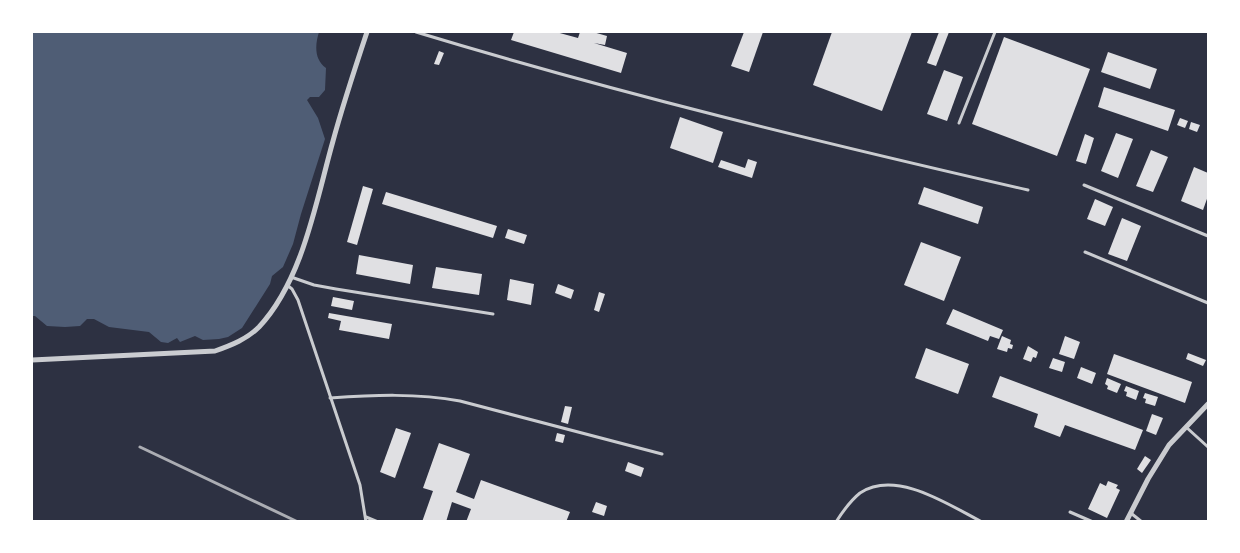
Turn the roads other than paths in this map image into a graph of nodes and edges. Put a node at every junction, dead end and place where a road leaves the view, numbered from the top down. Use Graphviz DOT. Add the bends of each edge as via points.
graph roads {
  1 [pos="367,32"];
  2 [pos="416,32"];
  3 [pos="995,32"];
  4 [pos="959,123"];
  5 [pos="1084,184"];
  6 [pos="1028,190"];
  7 [pos="1209,236"];
  8 [pos="1084,252"];
  9 [pos="291,277"];
  10 [pos="287,285"];
  11 [pos="1209,303"];
  12 [pos="493,314"];
  13 [pos="32,360"];
  14 [pos="330,398"];
  15 [pos="1209,404"];
  16 [pos="1186,427"];
  17 [pos="1209,447"];
  18 [pos="662,454"];
  19 [pos="1070,512"];
  20 [pos="1130,513"];
  21 [pos="366,519"];
  22 [pos="378,522"];
  23 [pos="836,522"];
  24 [pos="982,522"];
  25 [pos="1093,522"];
  26 [pos="1126,522"];
  27 [pos="1142,522"];
  1 -- 9 [label="street" via="308,233"];
  2 -- 6 [label="lane" via="661,101"];
  3 -- 4 [label="lane"];
  5 -- 7 [label="lane"];
  8 -- 11 [label="lane"];
  9 -- 10 [label="street"];
  9 -- 12 [label="lane" via="325,287"];
  10 -- 13 [label="street" via="260,326 233,345 215,351"];
  10 -- 14 [label="lane" via="298,300"];
  14 -- 18 [label="lane" via="436,396"];
  14 -- 21 [label="lane" via="360,485"];
  15 -- 16 [label="street"];
  16 -- 17 [label="lane"];
  16 -- 20 [label="street" via="1158,462"];
  19 -- 25 [label="lane"];
  20 -- 26 [label="street"];
  20 -- 27 [label="lane"];
  21 -- 22 [label="lane"];
  23 -- 24 [label="lane" via="861,493 884,484 909,488"];
}
